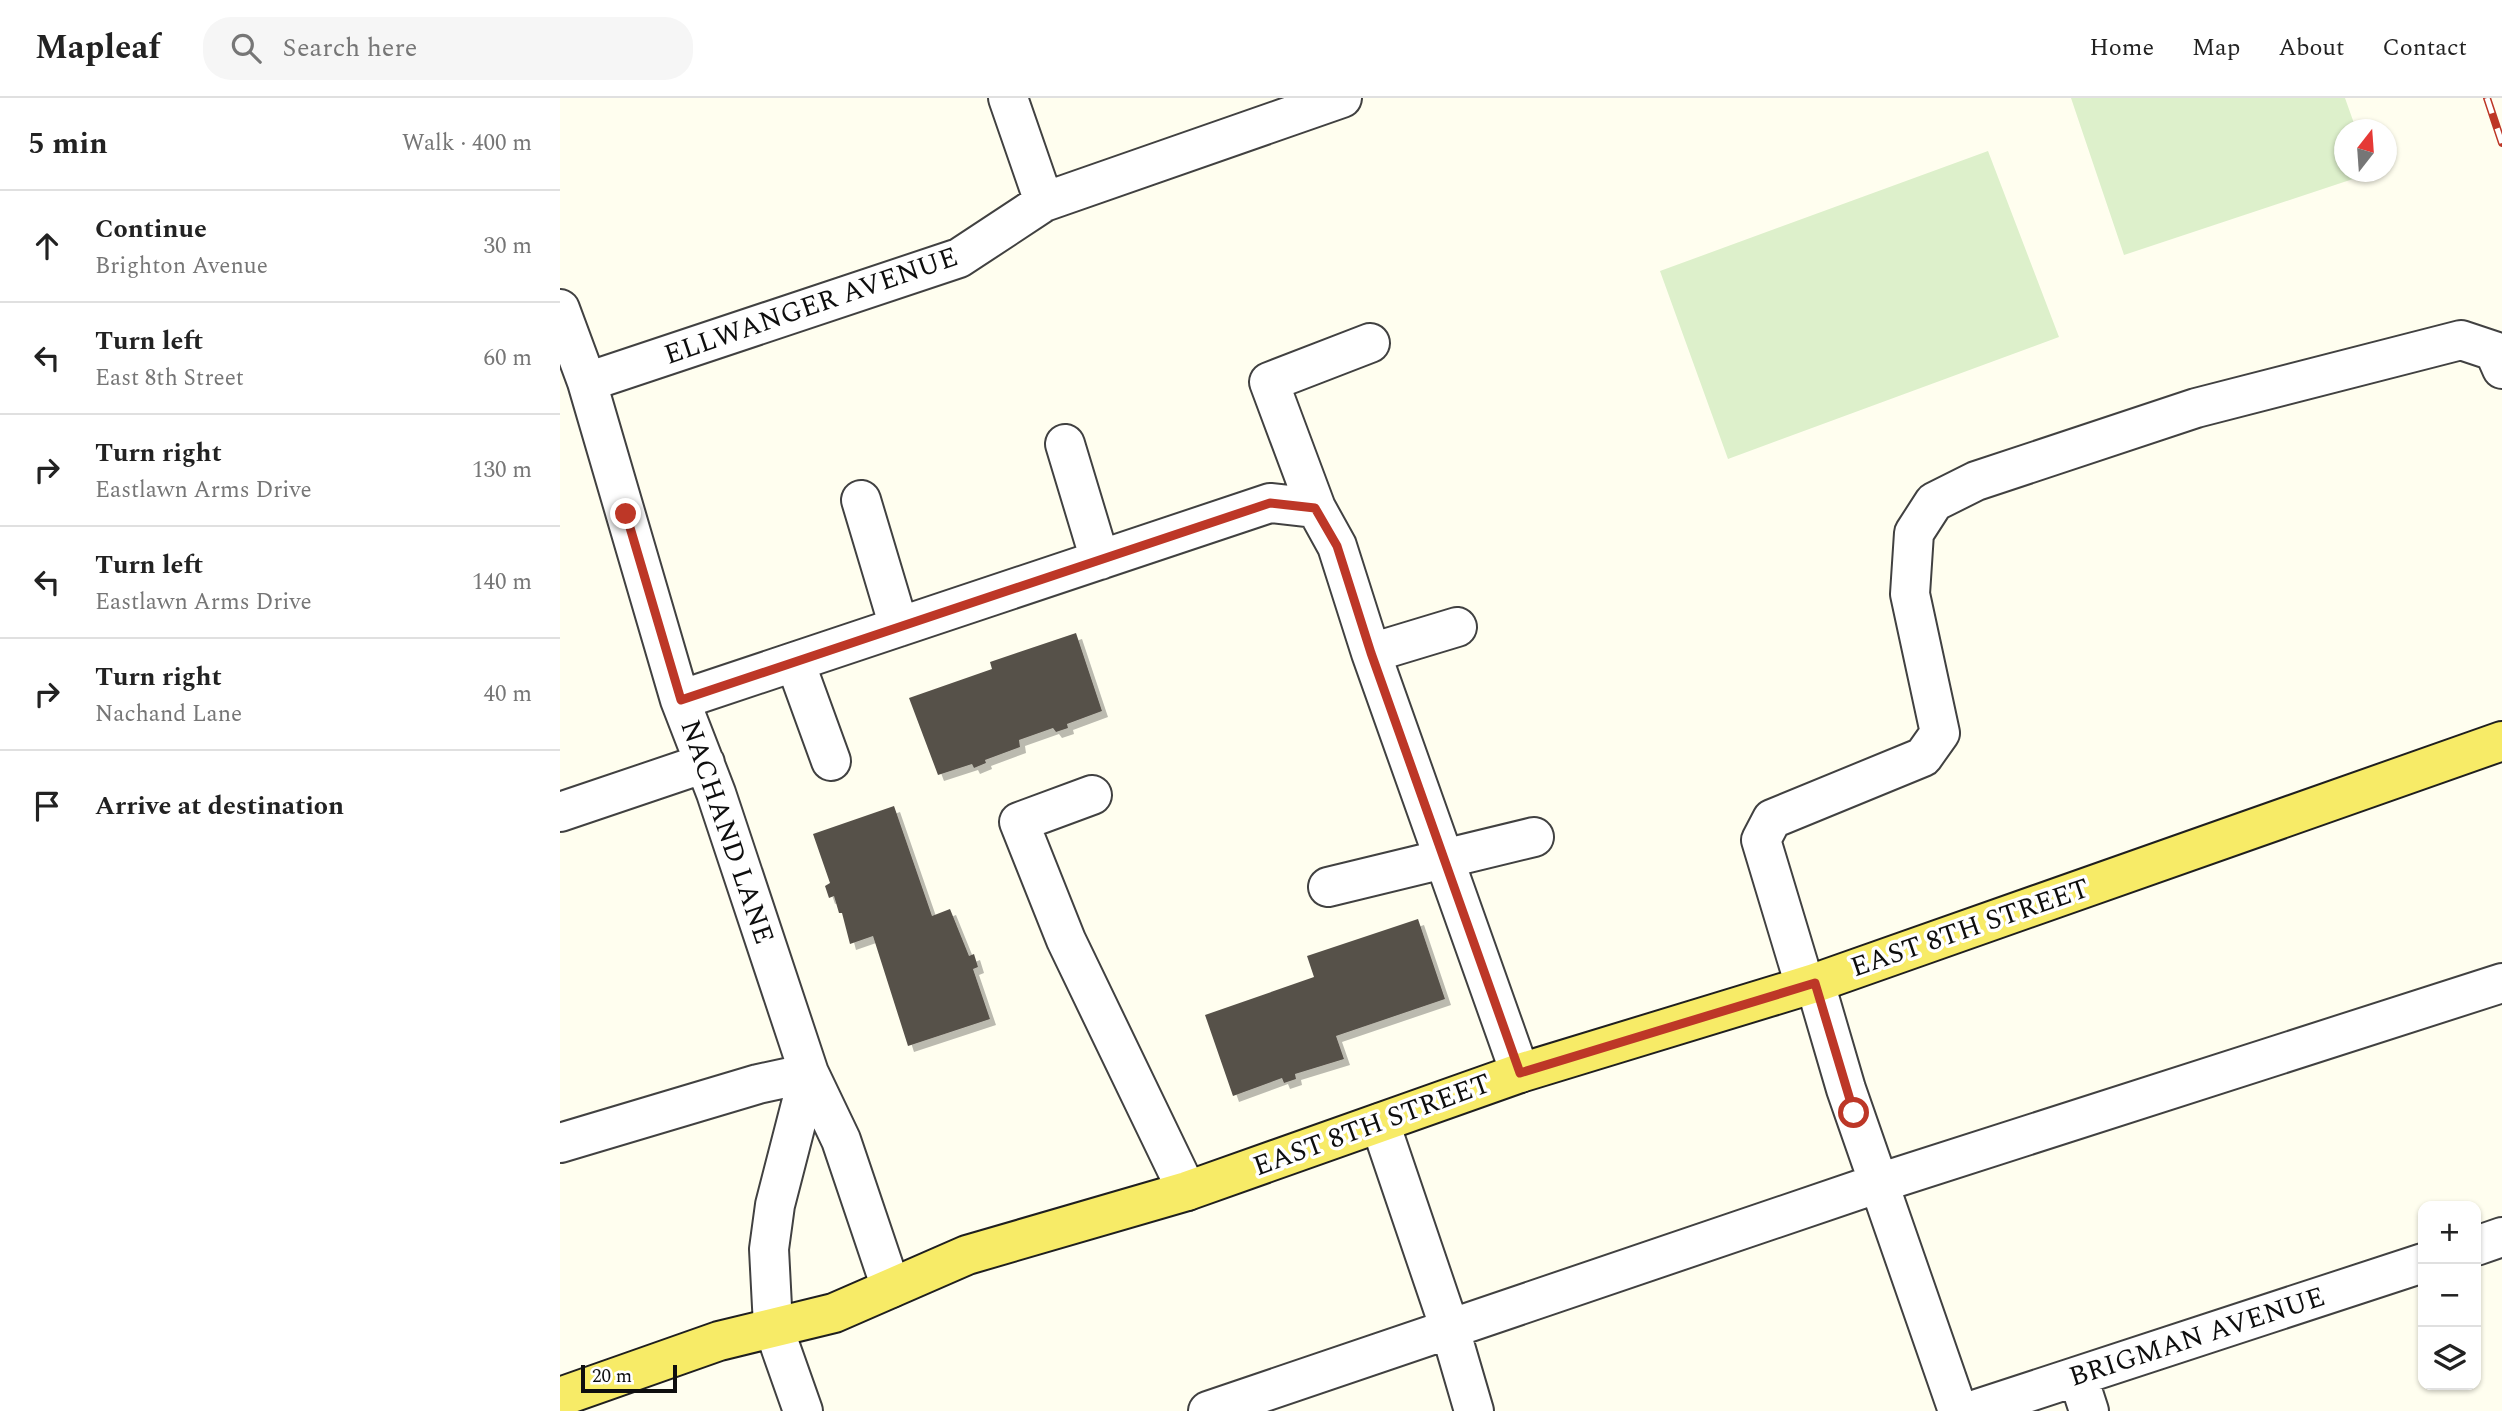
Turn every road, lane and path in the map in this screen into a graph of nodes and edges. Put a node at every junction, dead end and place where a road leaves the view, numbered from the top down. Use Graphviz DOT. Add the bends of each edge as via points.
graph roads {
  1 [pos="1008,98"];
  2 [pos="1342,98"];
  3 [pos="1044,202"];
  4 [pos="560,309"];
  5 [pos="1370,343"];
  6 [pos="2502,369"];
  7 [pos="587,382"];
  8 [pos="1065,444"];
  9 [pos="861,500"];
  10 [pos="1315,508"];
  11 [pos="1100,560"];
  12 [pos="899,627"];
  13 [pos="1457,627"];
  14 [pos="1371,653"];
  15 [pos="795,662"];
  16 [pos="681,700"];
  17 [pos="2502,741"];
  18 [pos="831,761"];
  19 [pos="705,763"];
  20 [pos="1092,795"];
  21 [pos="560,812"];
  22 [pos="1534,836"];
  23 [pos="1444,857"];
  24 [pos="1328,887"];
  25 [pos="2502,983"];
  26 [pos="1810,984"];
  27 [pos="809,1073"];
  28 [pos="1520,1073"];
  29 [pos="1380,1123"];
  30 [pos="560,1143"];
  31 [pos="1879,1183"];
  32 [pos="1187,1191"];
  33 [pos="2502,1237"];
  34 [pos="2481,1244"];
  35 [pos="2420,1264"];
  36 [pos="891,1287"];
  37 [pos="773,1326"];
  38 [pos="1450,1329"];
  39 [pos="2083,1394"];
  40 [pos="560,1397"];
  41 [pos="803,1411"];
  42 [pos="1208,1411"];
  43 [pos="1474,1411"];
  44 [pos="1958,1411"];
  45 [pos="1971,1411"];
  1 -- 3 [label="street"];
  2 -- 3 [label="street, ELLWANGER AVENUE"];
  3 -- 7 [label="street, ELLWANGER AVENUE" via="959,258"];
  4 -- 7 [label="street, NACHAND LANE"];
  5 -- 10 [label="street" via="1269,382"];
  6 -- 26 [label="street" via="2494,351 2461,340 2196,408 1976,481 1934,502 1914,533 1910,594 1940,733 1923,757 1772,819 1761,840"];
  7 -- 16 [label="street, NACHAND LANE"];
  8 -- 11 [label="street"];
  9 -- 12 [label="street"];
  10 -- 11 [label="street" via="1270,503"];
  10 -- 14 [label="street" via="1337,546"];
  11 -- 12 [label="street"];
  12 -- 15 [label="street"];
  13 -- 14 [label="street"];
  14 -- 23 [label="street"];
  15 -- 16 [label="street"];
  15 -- 18 [label="street"];
  16 -- 19 [label="street, NACHAND LANE"];
  17 -- 26 [label="main road, EAST 8TH STREET"];
  19 -- 21 [label="street"];
  19 -- 27 [label="street, NACHAND LANE"];
  20 -- 32 [label="street" via="1019,822 1066,940"];
  22 -- 23 [label="street"];
  23 -- 24 [label="street"];
  23 -- 28 [label="street"];
  25 -- 31 [label="street"];
  26 -- 28 [label="main road, EAST 8TH STREET"];
  26 -- 31 [label="street"];
  27 -- 30 [label="street"];
  27 -- 36 [label="street, NACHAND LANE" via="841,1140"];
  27 -- 37 [label="street" via="772,1227"];
  28 -- 29 [label="main road, EAST 8TH STREET"];
  29 -- 32 [label="main road, EAST 8TH STREET"];
  29 -- 38 [label="street"];
  31 -- 38 [label="street"];
  31 -- 44 [label="street"];
  32 -- 36 [label="main road, EAST 8TH STREET" via="967,1255"];
  33 -- 34 [label="street"];
  35 -- 39 [label="street, BRIGMAN AVENUE"];
  36 -- 37 [label="main road, EAST 8TH STREET" via="834,1313"];
  37 -- 40 [label="main road, EAST 8TH STREET"];
  37 -- 41 [label="street"];
  38 -- 42 [label="street"];
  38 -- 43 [label="street"];
  39 -- 45 [label="street, BRIGMAN AVENUE"];
}
